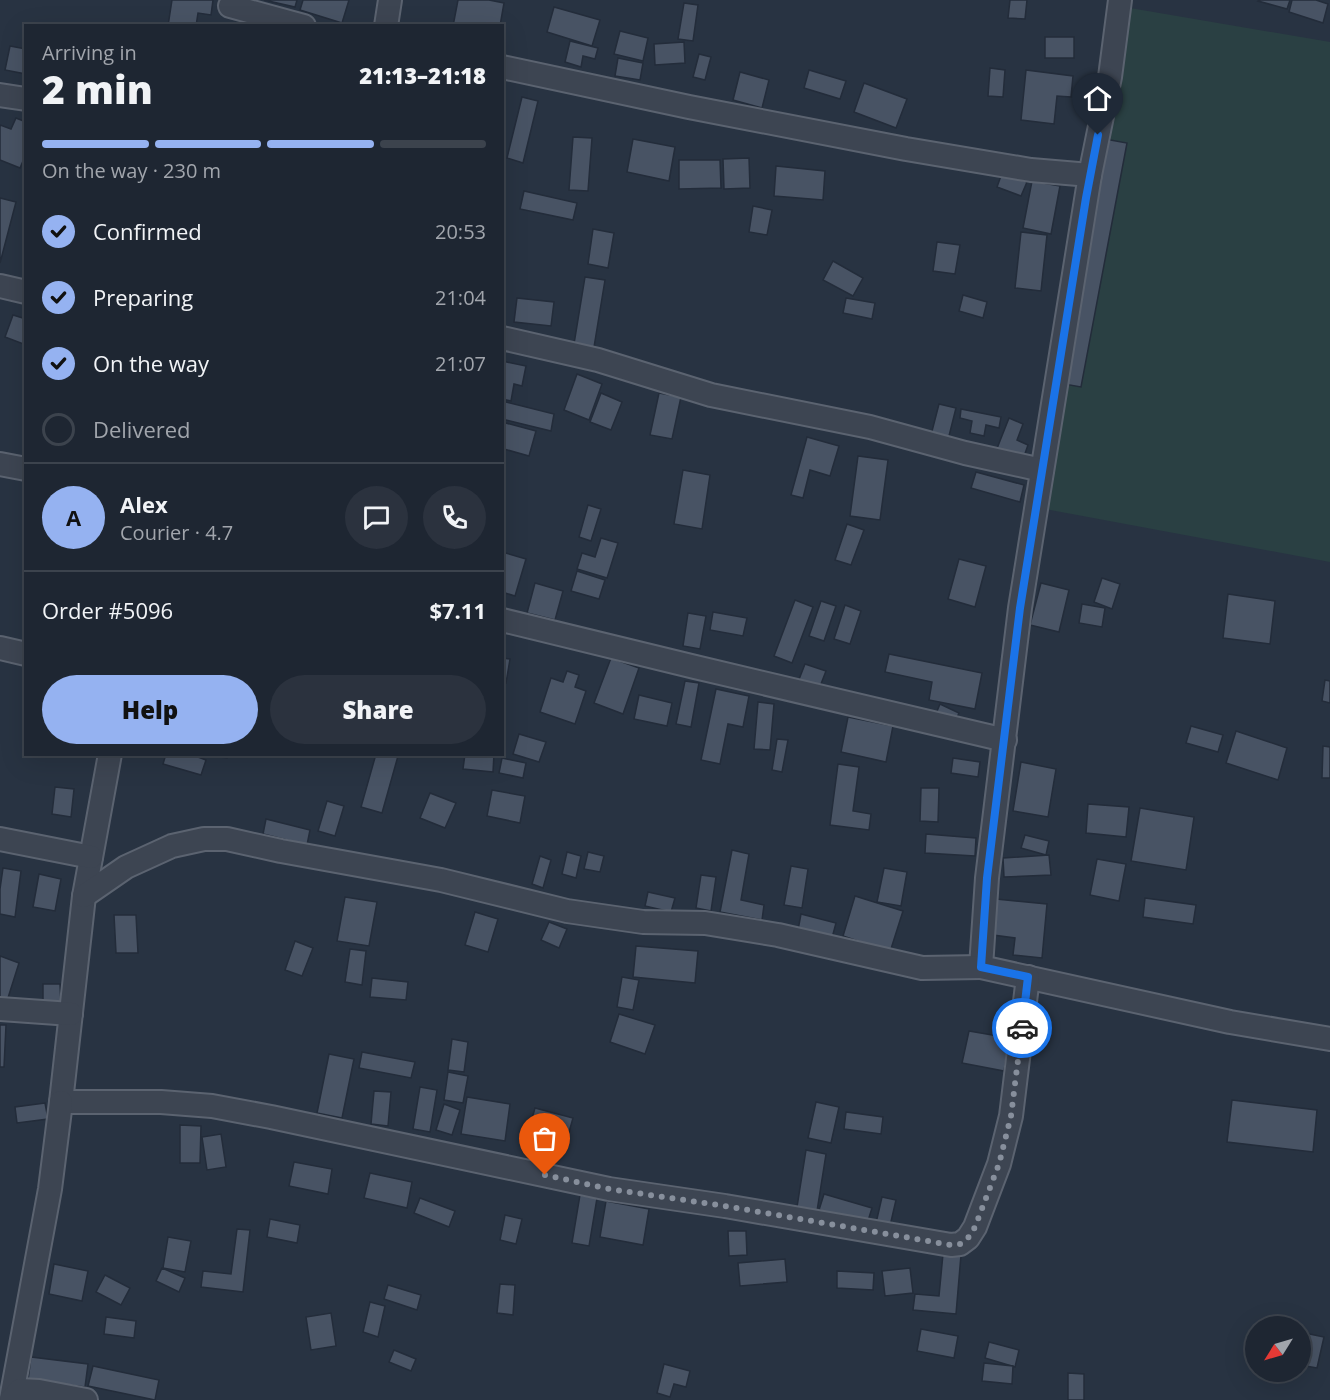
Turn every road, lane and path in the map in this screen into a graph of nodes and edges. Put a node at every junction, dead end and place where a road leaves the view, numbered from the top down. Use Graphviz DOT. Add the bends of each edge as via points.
graph roads {
  1 [pos="390,0"];
  2 [pos="1120,0"];
  3 [pos="228,11"];
  4 [pos="294,24"];
  5 [pos="386,24"];
  6 [pos="504,67"];
  7 [pos="0,95"];
  8 [pos="24,99"];
  9 [pos="1090,175"];
  10 [pos="0,286"];
  11 [pos="24,292"];
  12 [pos="504,338"];
  13 [pos="0,464"];
  14 [pos="24,470"];
  15 [pos="1042,470"];
  16 [pos="504,620"];
  17 [pos="0,648"];
  18 [pos="24,654"];
  19 [pos="1005,740"];
  20 [pos="110,756"];
  21 [pos="0,839"];
  22 [pos="91,857"];
  23 [pos="84,896"];
  24 [pos="981,967"];
  25 [pos="1028,977"];
  26 [pos="0,1010"];
  27 [pos="71,1014"];
  28 [pos="1330,1039"];
  29 [pos="61,1102"];
  30 [pos="11,1400"];
  31 [pos="86,1400"];
  1 -- 5 [label="street"];
  2 -- 9 [label="street" via="1110,77"];
  3 -- 4 [label="street"];
  6 -- 9 [label="street" via="906,149 1031,170"];
  7 -- 8 [label="street"];
  9 -- 15 [label="street"];
  10 -- 11 [label="street"];
  12 -- 15 [label="street" via="598,360 711,395 870,427"];
  13 -- 14 [label="street"];
  15 -- 19 [label="street" via="1020,608"];
  16 -- 19 [label="street"];
  17 -- 18 [label="street"];
  19 -- 24 [label="street" via="987,878"];
  20 -- 22 [label="street"];
  21 -- 22 [label="street"];
  22 -- 23 [label="street"];
  23 -- 24 [label="street" via="126,867 172,846 227,839 441,880 567,911 643,922 705,923 778,935 922,968"];
  23 -- 27 [label="street"];
  24 -- 25 [label="street"];
  25 -- 28 [label="street" via="1230,1022"];
  25 -- 29 [label="street" via="1011,1116 999,1164 975,1227 960,1244 940,1244 609,1189 212,1106"];
  26 -- 27 [label="street"];
  27 -- 29 [label="street"];
  29 -- 30 [label="street" via="50,1190"];
  30 -- 31 [label="street" via="20,1390"];
}
